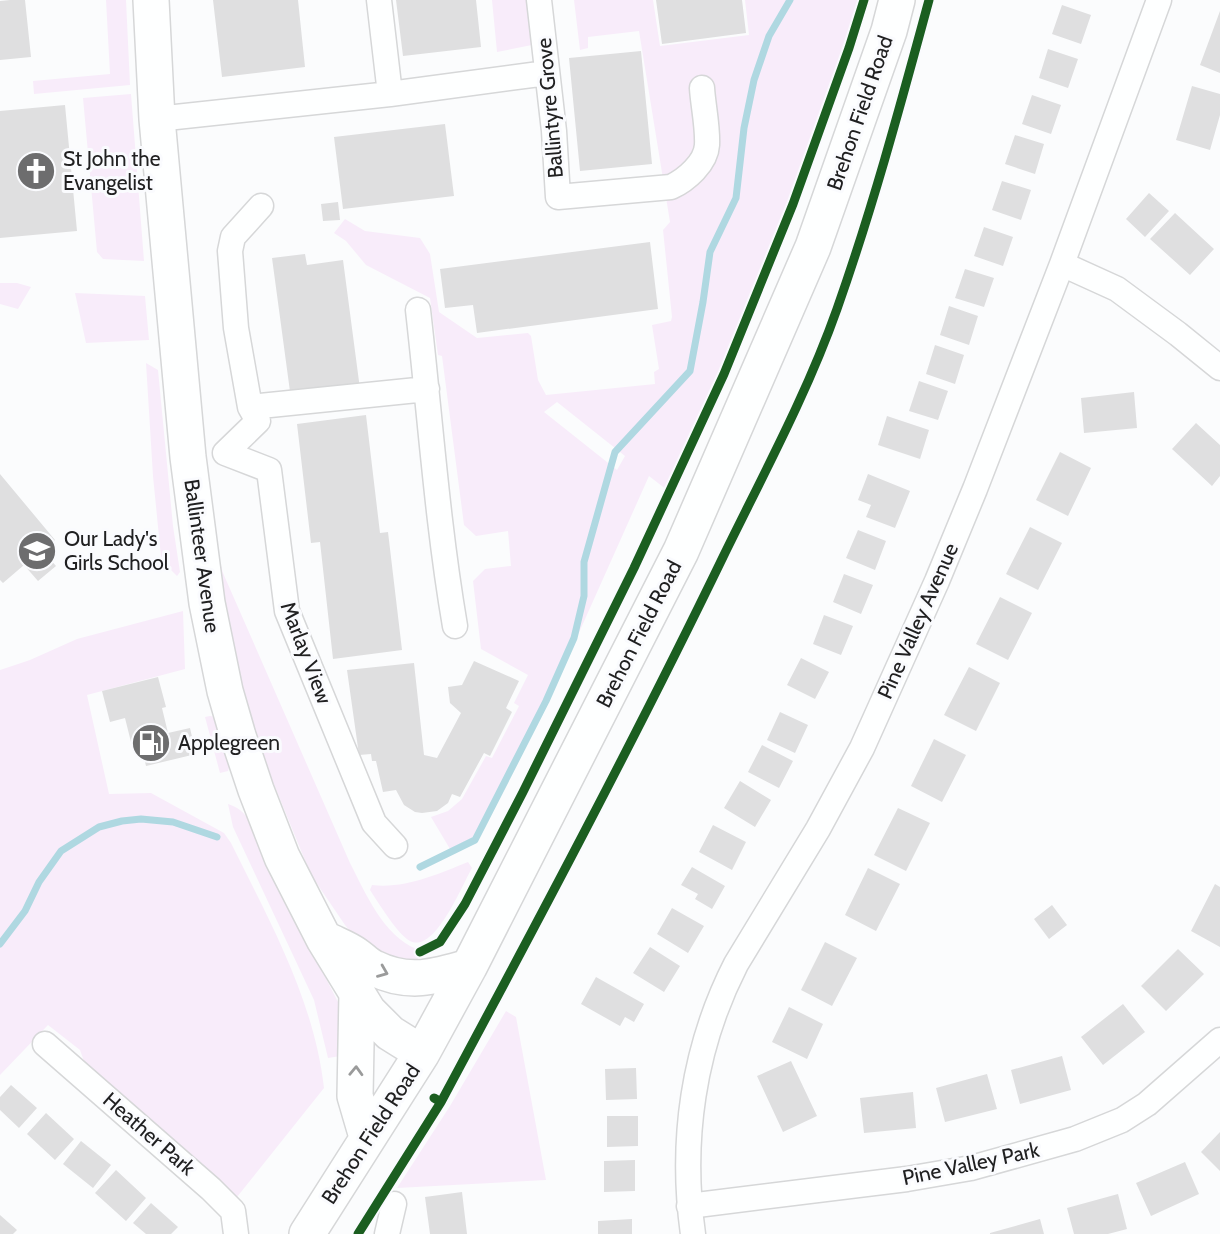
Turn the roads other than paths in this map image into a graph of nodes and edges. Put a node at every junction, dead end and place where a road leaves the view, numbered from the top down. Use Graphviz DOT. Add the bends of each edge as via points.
graph roads {
  1 [pos="151,0"];
  2 [pos="379,0"];
  3 [pos="539,0"];
  4 [pos="897,0"];
  5 [pos="1159,0"];
  6 [pos="547,73"];
  7 [pos="702,88"];
  8 [pos="390,94"];
  9 [pos="157,119"];
  10 [pos="261,206"];
  11 [pos="1062,264"];
  12 [pos="418,310"];
  13 [pos="1220,368"];
  14 [pos="427,389"];
  15 [pos="250,407"];
  16 [pos="225,453"];
  17 [pos="188,457"];
  18 [pos="455,626"];
  19 [pos="395,846"];
  20 [pos="324,939"];
  21 [pos="469,967"];
  22 [pos="357,993"];
  23 [pos="1220,1040"];
  24 [pos="45,1044"];
  25 [pos="422,1053"];
  26 [pos="367,1138"];
  27 [pos="394,1203"];
  28 [pos="689,1206"];
  29 [pos="236,1234"];
  30 [pos="307,1234"];
  31 [pos="387,1234"];
  32 [pos="693,1234"];
  1 -- 9 [label="main road, Ballinteer Avenue"];
  2 -- 8 [label="street"];
  3 -- 6 [label="street, Ballintyre Grove"];
  4 -- 21 [label="main road, Brehon Field Road" via="813,247 681,551"];
  5 -- 11 [label="street, Pine Valley Avenue"];
  6 -- 7 [label="street, Ballintyre Grove" via="558,197 671,187 683,181 707,147"];
  6 -- 8 [label="street"];
  8 -- 9 [label="street"];
  9 -- 17 [label="main road, Ballinteer Avenue"];
  10 -- 15 [label="street" via="233,237 230,251 236,328"];
  11 -- 13 [label="street" via="1117,289"];
  11 -- 28 [label="street, Pine Valley Avenue" via="937,581 862,748 721,995 699,1063 690,1110"];
  12 -- 14 [label="street"];
  14 -- 15 [label="street"];
  14 -- 18 [label="street"];
  15 -- 16 [label="street" via="258,421"];
  16 -- 17 [label="street"];
  16 -- 19 [label="street, Marlay View" via="269,470 287,611 374,823"];
  17 -- 20 [label="main road, Ballinteer Avenue" via="207,603 238,736 282,858"];
  20 -- 21 [label="main road, one-way" via="393,976 420,979"];
  20 -- 22 [label="main road, Ballinteer Avenue"];
  21 -- 25 [label="main road, Brehon Field Road"];
  22 -- 25 [label="main road, Ballinteer Avenue" via="383,1027"];
  26 -- 22 [label="main road, one-way" via="355,1096"];
  23 -- 28 [label="street, Pine Valley Park" via="1147,1104 1075,1139 971,1168"];
  24 -- 29 [label="street, Heather Park" via="211,1189 233,1211"];
  25 -- 26 [label="main road, Brehon Field Road"];
  26 -- 30 [label="main road, Brehon Field Road"];
  27 -- 31 [label="street"];
  28 -- 32 [label="street, Pine Valley Avenue"];
}
